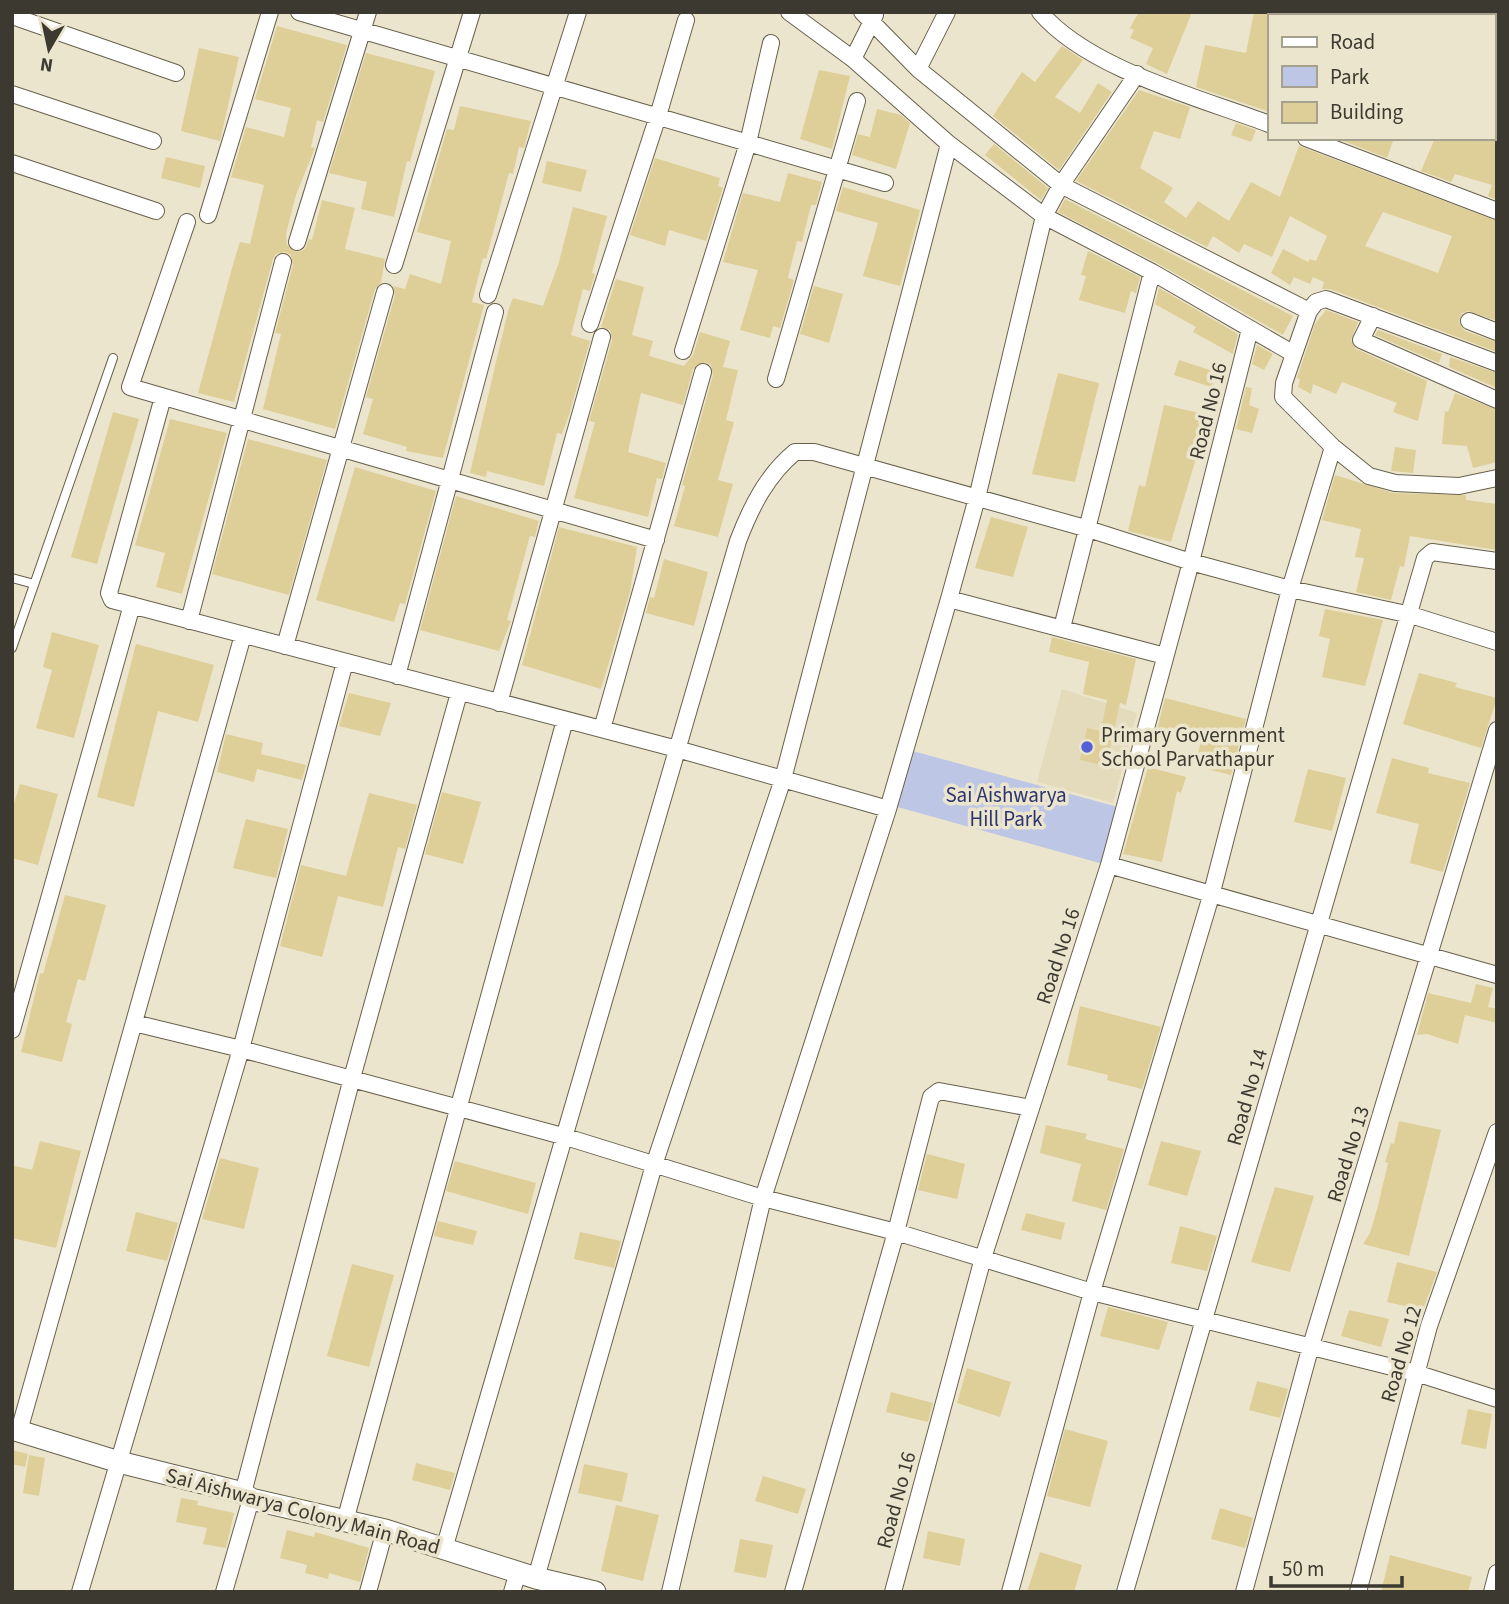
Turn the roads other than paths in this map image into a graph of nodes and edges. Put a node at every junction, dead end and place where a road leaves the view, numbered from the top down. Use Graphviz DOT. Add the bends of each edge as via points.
graph roads {
  1 [pos="270,12"];
  2 [pos="299,12"];
  3 [pos="368,12"];
  4 [pos="472,12"];
  5 [pos="578,12"];
  6 [pos="789,12"];
  7 [pos="947,12"];
  8 [pos="1040,12"];
  9 [pos="870,15"];
  10 [pos="12,16"];
  11 [pos="686,20"];
  12 [pos="362,31"];
  13 [pos="771,43"];
  14 [pos="460,58"];
  15 [pos="853,59"];
  16 [pos="918,69"];
  17 [pos="176,73"];
  18 [pos="1137,74"];
  19 [pos="554,89"];
  20 [pos="12,94"];
  21 [pos="857,101"];
  22 [pos="658,116"];
  23 [pos="1268,124"];
  24 [pos="1311,140"];
  25 [pos="153,141"];
  26 [pos="748,143"];
  27 [pos="949,144"];
  28 [pos="12,163"];
  29 [pos="839,169"];
  30 [pos="884,183"];
  31 [pos="1061,185"];
  32 [pos="156,211"];
  33 [pos="1497,211"];
  34 [pos="208,215"];
  35 [pos="1044,216"];
  36 [pos="187,222"];
  37 [pos="297,242"];
  38 [pos="283,262"];
  39 [pos="394,265"];
  40 [pos="1152,272"];
  41 [pos="385,292"];
  42 [pos="488,295"];
  43 [pos="1309,310"];
  44 [pos="495,312"];
  45 [pos="1373,316"];
  46 [pos="1469,321"];
  47 [pos="590,324"];
  48 [pos="1250,329"];
  49 [pos="1497,331"];
  50 [pos="602,337"];
  51 [pos="683,351"];
  52 [pos="1294,354"];
  53 [pos="113,358"];
  54 [pos="1497,363"];
  55 [pos="703,372"];
  56 [pos="776,379"];
  57 [pos="163,397"];
  58 [pos="1497,400"];
  59 [pos="242,419"];
  60 [pos="341,447"];
  61 [pos="1333,447"];
  62 [pos="867,466"];
  63 [pos="1497,478"];
  64 [pos="451,480"];
  65 [pos="977,498"];
  66 [pos="554,510"];
  67 [pos="1085,528"];
  68 [pos="656,540"];
  69 [pos="1497,561"];
  70 [pos="1191,562"];
  71 [pos="12,578"];
  72 [pos="34,584"];
  73 [pos="1290,589"];
  74 [pos="948,598"];
  75 [pos="132,605"];
  76 [pos="1411,615"];
  77 [pos="189,621"];
  78 [pos="1062,628"];
  79 [pos="243,635"];
  80 [pos="1497,642"];
  81 [pos="285,646"];
  82 [pos="12,648"];
  83 [pos="1165,656"];
  84 [pos="345,662"];
  85 [pos="397,676"];
  86 [pos="459,692"];
  87 [pos="499,703"];
  88 [pos="565,720"];
  89 [pos="602,729"];
  90 [pos="1497,730"];
  91 [pos="677,749"];
  92 [pos="783,779"];
  93 [pos="888,809"];
  94 [pos="1109,865"];
  95 [pos="1212,896"];
  96 [pos="1319,925"];
  97 [pos="1431,957"];
  98 [pos="1497,975"];
  99 [pos="134,1023"];
  100 [pos="12,1030"];
  101 [pos="241,1049"];
  102 [pos="352,1079"];
  103 [pos="457,1108"];
  104 [pos="1031,1108"];
  105 [pos="1497,1132"];
  106 [pos="566,1138"];
  107 [pos="654,1165"];
  108 [pos="763,1198"];
  109 [pos="896,1232"];
  110 [pos="983,1258"];
  111 [pos="1092,1292"];
  112 [pos="1202,1321"];
  113 [pos="1310,1349"];
  114 [pos="1416,1373"];
  115 [pos="1497,1399"];
  116 [pos="16,1430"];
  117 [pos="119,1462"];
  118 [pos="247,1496"];
  119 [pos="345,1521"];
  120 [pos="385,1530"];
  121 [pos="444,1549"];
  122 [pos="1497,1573"];
  123 [pos="522,1580"];
  124 [pos="80,1592"];
  125 [pos="224,1592"];
  126 [pos="368,1592"];
  127 [pos="595,1592"];
  128 [pos="670,1592"];
  129 [pos="793,1592"];
  130 [pos="893,1592"];
  131 [pos="1010,1592"];
  132 [pos="1125,1592"];
  133 [pos="1244,1592"];
  134 [pos="1358,1592"];
  135 [pos="1492,1592"];
  1 -- 34 [label="street"];
  2 -- 12 [label="street"];
  3 -- 12 [label="street"];
  4 -- 14 [label="street"];
  5 -- 19 [label="street"];
  6 -- 15 [label="street"];
  7 -- 16 [label="street"];
  8 -- 18 [label="street" via="1057,32 1093,55"];
  9 -- 15 [label="street"];
  9 -- 16 [label="street"];
  10 -- 17 [label="street"];
  11 -- 22 [label="street"];
  12 -- 14 [label="street"];
  12 -- 37 [label="street"];
  13 -- 26 [label="street"];
  14 -- 19 [label="street"];
  14 -- 39 [label="street"];
  15 -- 27 [label="street"];
  16 -- 31 [label="street"];
  18 -- 23 [label="street"];
  18 -- 31 [label="street"];
  19 -- 22 [label="street"];
  19 -- 42 [label="street"];
  20 -- 25 [label="street"];
  21 -- 29 [label="street"];
  22 -- 26 [label="street"];
  22 -- 47 [label="street"];
  24 -- 33 [label="street"];
  26 -- 29 [label="street"];
  26 -- 51 [label="street"];
  27 -- 35 [label="street"];
  27 -- 62 [label="street"];
  28 -- 32 [label="street"];
  29 -- 30 [label="street"];
  29 -- 56 [label="street"];
  31 -- 35 [label="street"];
  31 -- 43 [label="street"];
  35 -- 40 [label="street"];
  35 -- 65 [label="street"];
  36 -- 57 [label="street" via="130,387"];
  38 -- 59 [label="street"];
  40 -- 48 [label="street"];
  40 -- 67 [label="street"];
  41 -- 60 [label="street"];
  43 -- 45 [label="street" via="1326,299"];
  43 -- 52 [label="street"];
  44 -- 64 [label="street"];
  45 -- 54 [label="street"];
  45 -- 58 [label="street" via="1361,340"];
  46 -- 49 [label="street"];
  48 -- 52 [label="street"];
  48 -- 70 [label="street, Road No 16"];
  50 -- 66 [label="street"];
  52 -- 61 [label="street" via="1283,397"];
  53 -- 72 [label="lane"];
  55 -- 68 [label="street"];
  57 -- 59 [label="street"];
  57 -- 75 [label="street" via="109,593 112,600"];
  59 -- 60 [label="street"];
  59 -- 77 [label="street"];
  60 -- 64 [label="street"];
  60 -- 81 [label="street"];
  61 -- 63 [label="street" via="1369,476 1395,483 1459,486"];
  61 -- 73 [label="street"];
  62 -- 65 [label="street"];
  62 -- 91 [label="street" via="804,452 795,452 778,466 751,508 738,541"];
  62 -- 92 [label="street"];
  64 -- 66 [label="street"];
  64 -- 85 [label="street"];
  65 -- 67 [label="street"];
  65 -- 74 [label="street"];
  66 -- 68 [label="street"];
  66 -- 87 [label="street"];
  67 -- 70 [label="street"];
  67 -- 78 [label="street"];
  68 -- 89 [label="street"];
  69 -- 76 [label="street, Road No 14" via="1432,552 1425,558"];
  70 -- 73 [label="street"];
  70 -- 83 [label="street, Road No 16"];
  71 -- 72 [label="lane"];
  72 -- 82 [label="lane"];
  73 -- 76 [label="street"];
  73 -- 95 [label="street"];
  74 -- 78 [label="street"];
  74 -- 93 [label="street"];
  75 -- 77 [label="street"];
  75 -- 100 [label="street"];
  76 -- 80 [label="street"];
  76 -- 96 [label="street, Road No 14"];
  77 -- 79 [label="street"];
  78 -- 83 [label="street"];
  79 -- 81 [label="street"];
  79 -- 99 [label="street"];
  81 -- 84 [label="street"];
  83 -- 94 [label="street, Road No 16"];
  84 -- 85 [label="street"];
  84 -- 101 [label="street"];
  85 -- 86 [label="street"];
  86 -- 87 [label="street"];
  86 -- 102 [label="street"];
  87 -- 88 [label="street"];
  88 -- 89 [label="street"];
  88 -- 103 [label="street"];
  89 -- 91 [label="street"];
  90 -- 97 [label="street, Road No 13"];
  91 -- 92 [label="street"];
  91 -- 106 [label="street"];
  92 -- 93 [label="street"];
  92 -- 107 [label="street"];
  93 -- 108 [label="street"];
  94 -- 95 [label="street"];
  94 -- 104 [label="street, Road No 16"];
  95 -- 96 [label="street"];
  95 -- 111 [label="street"];
  96 -- 97 [label="street"];
  96 -- 112 [label="street, Road No 14"];
  97 -- 98 [label="street"];
  97 -- 113 [label="street, Road No 13"];
  99 -- 101 [label="street"];
  99 -- 116 [label="street"];
  101 -- 102 [label="street"];
  101 -- 117 [label="street"];
  102 -- 103 [label="street"];
  102 -- 118 [label="street"];
  103 -- 106 [label="street"];
  103 -- 119 [label="street"];
  104 -- 109 [label="street" via="939,1091 931,1097"];
  104 -- 110 [label="street, Road No 16"];
  105 -- 114 [label="street, Road No 12"];
  106 -- 107 [label="street"];
  106 -- 121 [label="street"];
  107 -- 108 [label="street"];
  107 -- 123 [label="street"];
  108 -- 109 [label="street"];
  108 -- 128 [label="street"];
  109 -- 110 [label="street"];
  109 -- 129 [label="street"];
  110 -- 111 [label="street"];
  110 -- 130 [label="street, Road No 16"];
  111 -- 112 [label="street"];
  111 -- 131 [label="street"];
  112 -- 113 [label="street"];
  112 -- 132 [label="street, Road No 14"];
  113 -- 114 [label="street"];
  113 -- 133 [label="street, Road No 13"];
  114 -- 115 [label="street"];
  114 -- 134 [label="street, Road No 12"];
  116 -- 117 [label="street, Sai Aishwarya Colony Main Road"];
  117 -- 118 [label="street, Sai Aishwarya Colony Main Road"];
  117 -- 124 [label="street"];
  118 -- 119 [label="street, Sai Aishwarya Colony Main Road"];
  118 -- 125 [label="street"];
  119 -- 120 [label="street, Sai Aishwarya Colony Main Road"];
  120 -- 121 [label="street, Sai Aishwarya Colony Main Road"];
  120 -- 126 [label="street"];
  121 -- 123 [label="street, Sai Aishwarya Colony Main Road"];
  122 -- 135 [label="street"];
  123 -- 127 [label="street, Sai Aishwarya Colony Main Road"];
}
